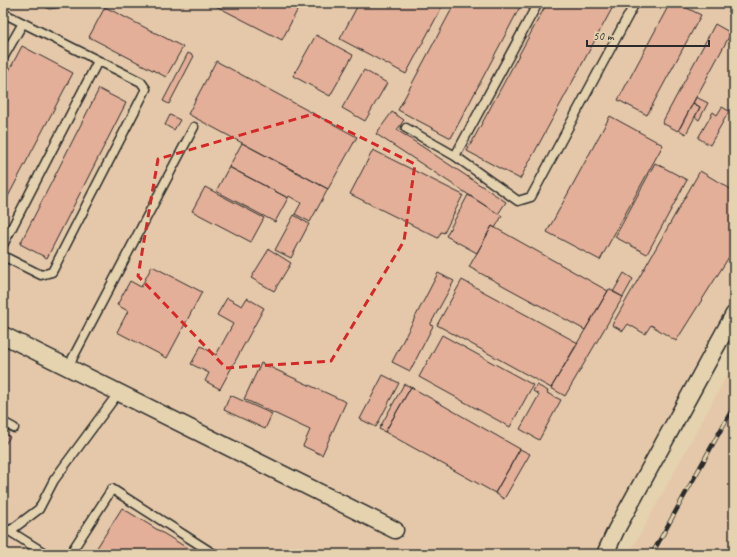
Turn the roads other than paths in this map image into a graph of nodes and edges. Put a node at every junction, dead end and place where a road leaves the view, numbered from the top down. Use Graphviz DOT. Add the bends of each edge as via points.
graph roads {
  1 [pos="538,3"];
  2 [pos="635,3"];
  3 [pos="3,13"];
  4 [pos="23,23"];
  5 [pos="3,58"];
  6 [pos="98,61"];
  7 [pos="194,127"];
  8 [pos="406,128"];
  9 [pos="455,156"];
  10 [pos="3,245"];
  11 [pos="3,256"];
  12 [pos="734,314"];
  13 [pos="3,335"];
  14 [pos="68,367"];
  15 [pos="119,392"];
  16 [pos="3,422"];
  17 [pos="14,428"];
  18 [pos="7,529"];
  19 [pos="395,530"];
  20 [pos="46,554"];
  21 [pos="70,554"];
  22 [pos="214,554"];
  23 [pos="605,554"];
  1 -- 9 [label="lane"];
  2 -- 9 [label="lane" via="531,197 518,200"];
  3 -- 4 [label="lane"];
  4 -- 5 [label="lane"];
  4 -- 6 [label="lane"];
  6 -- 10 [label="lane"];
  6 -- 11 [label="lane" via="141,82 146,89 52,272 41,275"];
  7 -- 14 [label="lane"];
  8 -- 9 [label="lane"];
  12 -- 23 [label="street"];
  13 -- 14 [label="street"];
  14 -- 15 [label="street"];
  15 -- 18 [label="lane" via="54,480 39,509"];
  15 -- 19 [label="street"];
  16 -- 17 [label="lane"];
  18 -- 20 [label="lane"];
  21 -- 22 [label="lane" via="112,489"];
}
